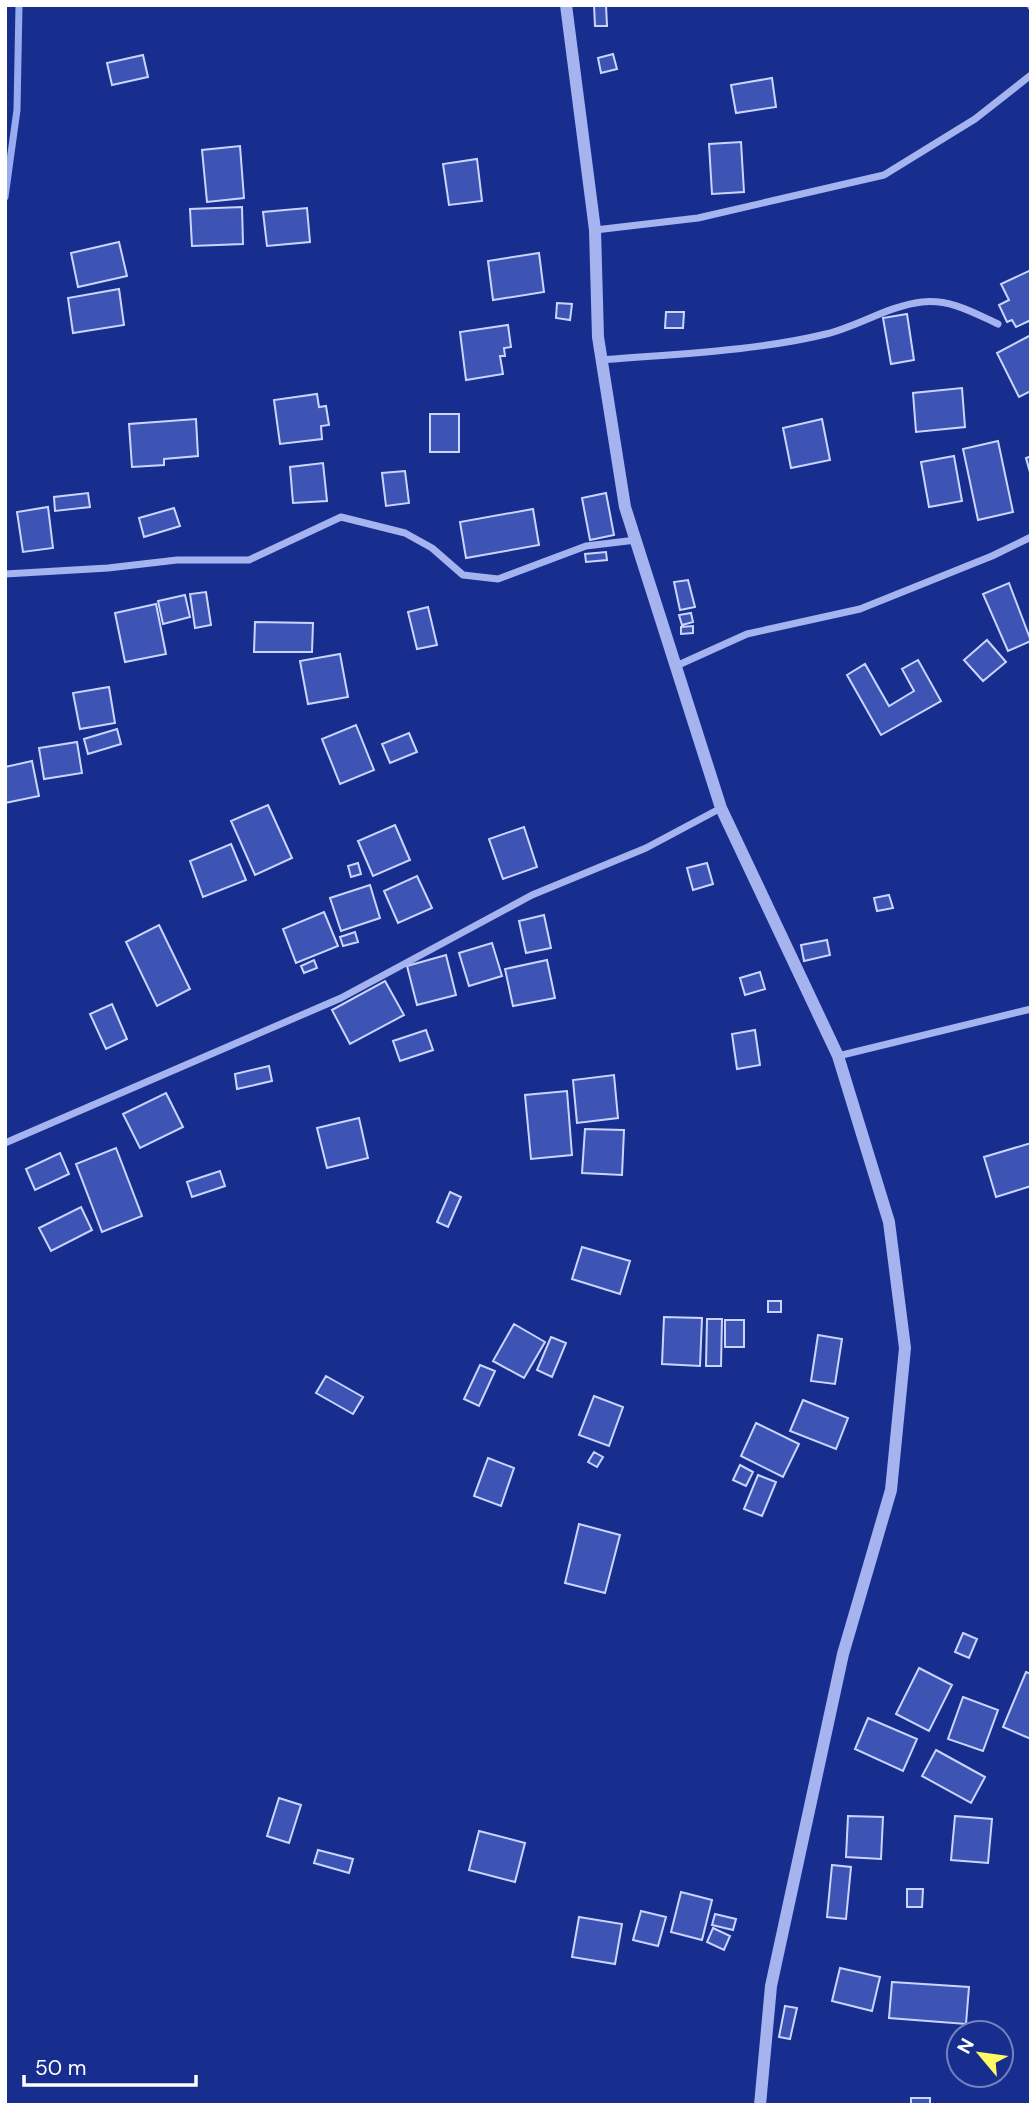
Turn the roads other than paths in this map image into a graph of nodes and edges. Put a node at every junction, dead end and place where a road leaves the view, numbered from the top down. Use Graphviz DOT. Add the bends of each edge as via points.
graph roads {
  1 [pos="566,5"];
  2 [pos="1031,75"];
  3 [pos="595,230"];
  4 [pos="998,324"];
  5 [pos="600,360"];
  6 [pos="1031,537"];
  7 [pos="636,540"];
  8 [pos="5,574"];
  9 [pos="676,666"];
  10 [pos="721,808"];
  11 [pos="1031,1009"];
  12 [pos="838,1056"];
  13 [pos="5,1143"];
  14 [pos="760,2105"];
  1 -- 3 [label="street"];
  2 -- 3 [label="street" via="975,119 884,175 698,218"];
  3 -- 5 [label="street"];
  4 -- 5 [label="street" via="954,303 923,302 890,309 827,334 704,352"];
  5 -- 7 [label="street" via="625,507"];
  6 -- 9 [label="street" via="860,609 747,634"];
  7 -- 8 [label="street" via="586,546 498,579 463,575 432,548 405,533 341,517 249,560 177,560"];
  7 -- 9 [label="street"];
  9 -- 10 [label="street"];
  10 -- 12 [label="street"];
  10 -- 13 [label="street" via="646,848 532,895 341,998"];
  11 -- 12 [label="street"];
  12 -- 14 [label="street" via="890,1222 905,1348 891,1490 843,1654 771,1986"];
}
